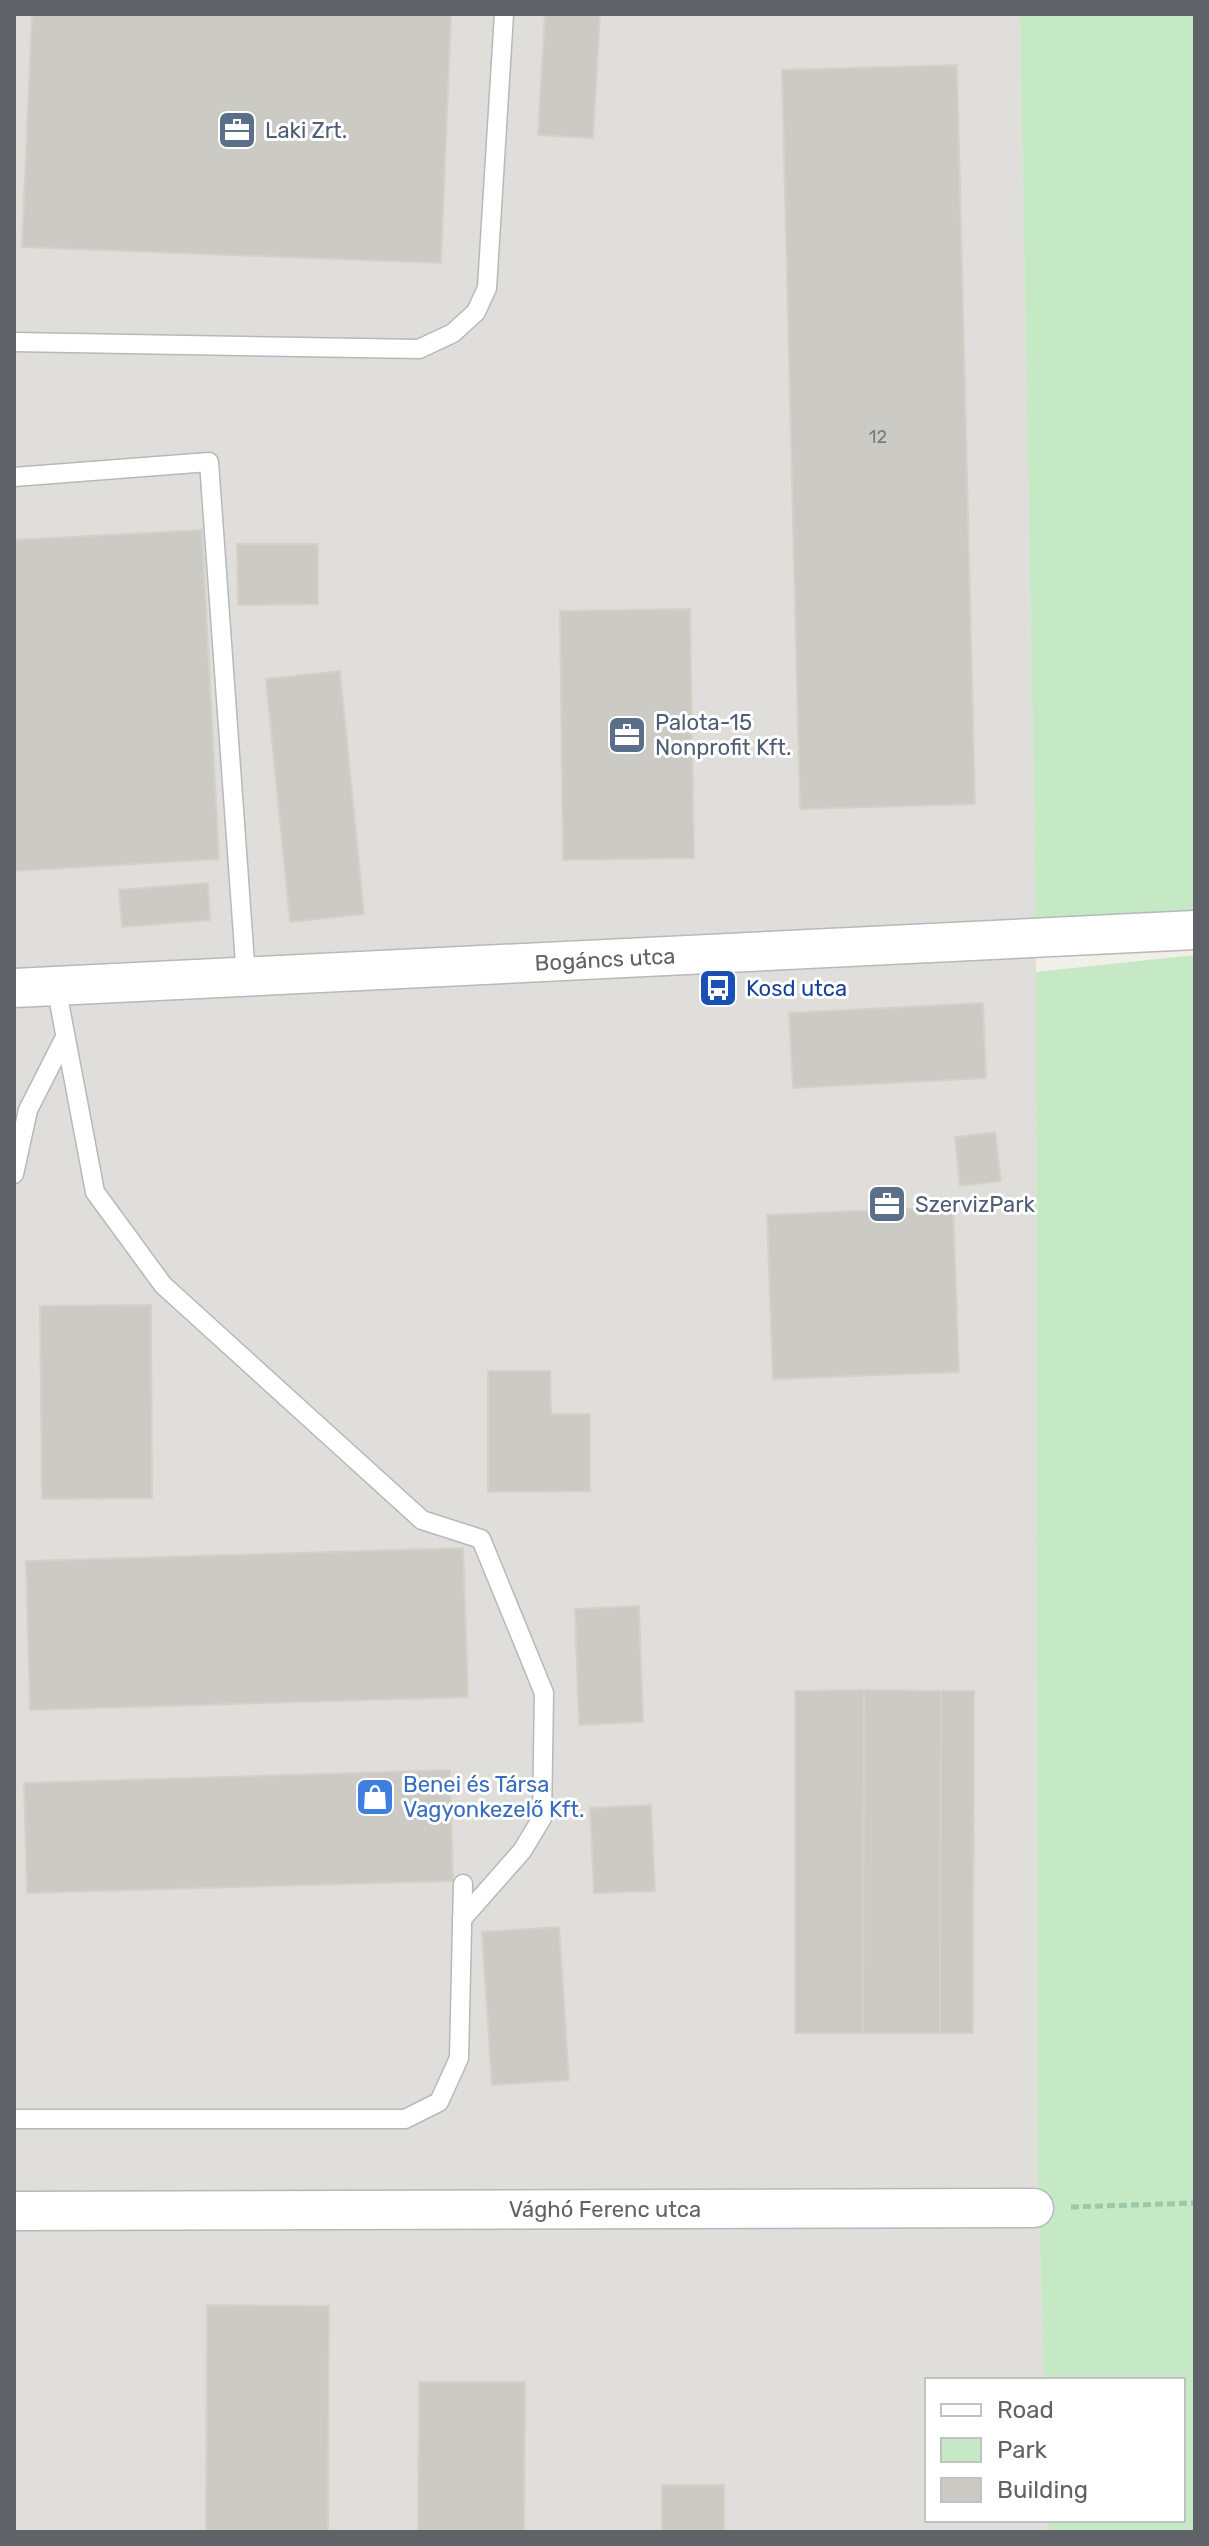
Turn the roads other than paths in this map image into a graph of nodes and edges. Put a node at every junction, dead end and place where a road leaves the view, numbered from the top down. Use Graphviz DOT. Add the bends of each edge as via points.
graph roads {
  1 [pos="504,14"];
  2 [pos="14,342"];
  3 [pos="14,477"];
  4 [pos="1195,930"];
  5 [pos="246,977"];
  6 [pos="56,986"];
  7 [pos="14,988"];
  8 [pos="64,1039"];
  9 [pos="14,1174"];
  10 [pos="463,1884"];
  11 [pos="462,1919"];
  12 [pos="14,2119"];
  13 [pos="1034,2208"];
  14 [pos="14,2211"];
  1 -- 2 [label="lane" via="487,288 476,312 453,333 419,349"];
  3 -- 5 [label="lane" via="209,462"];
  4 -- 5 [label="street, Bogáncs utca"];
  5 -- 6 [label="street, Bogáncs utca"];
  6 -- 7 [label="street, Bogáncs utca"];
  6 -- 8 [label="lane"];
  8 -- 9 [label="lane" via="28,1110"];
  8 -- 11 [label="lane" via="95,1192 163,1285 422,1520 481,1539 544,1693 542,1818 522,1851"];
  10 -- 11 [label="lane"];
  11 -- 12 [label="lane" via="459,2058 439,2102 405,2119"];
  13 -- 14 [label="street, Vághó Ferenc utca"];
}
